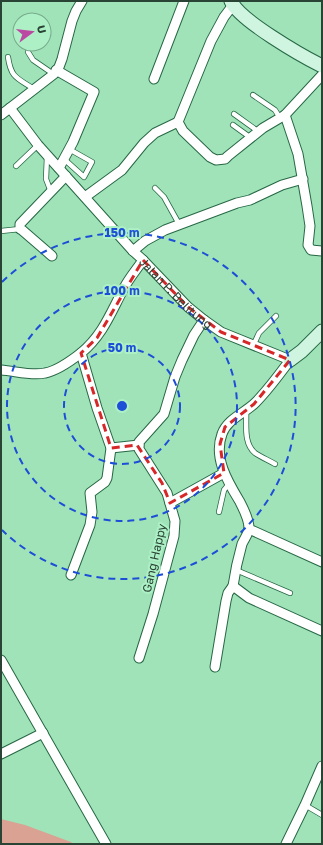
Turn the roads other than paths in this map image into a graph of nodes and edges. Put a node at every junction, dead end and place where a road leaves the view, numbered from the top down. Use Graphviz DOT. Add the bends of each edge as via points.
graph roads {
  1 [pos="184,1"];
  2 [pos="79,2"];
  3 [pos="232,3"];
  4 [pos="28,52"];
  5 [pos="8,57"];
  6 [pos="322,66"];
  7 [pos="53,72"];
  8 [pos="322,75"];
  9 [pos="154,79"];
  10 [pos="34,89"];
  11 [pos="253,95"];
  12 [pos="10,108"];
  13 [pos="234,114"];
  14 [pos="1,116"];
  15 [pos="283,116"];
  16 [pos="178,122"];
  17 [pos="233,126"];
  18 [pos="259,132"];
  19 [pos="251,138"];
  20 [pos="38,145"];
  21 [pos="70,149"];
  22 [pos="47,155"];
  23 [pos="61,164"];
  24 [pos="16,166"];
  25 [pos="66,176"];
  26 [pos="302,179"];
  27 [pos="155,188"];
  28 [pos="51,192"];
  29 [pos="85,197"];
  30 [pos="179,224"];
  31 [pos="20,229"];
  32 [pos="1,231"];
  33 [pos="136,248"];
  34 [pos="322,251"];
  35 [pos="52,256"];
  36 [pos="143,260"];
  37 [pos="276,316"];
  38 [pos="204,320"];
  39 [pos="322,331"];
  40 [pos="253,346"];
  41 [pos="81,354"];
  42 [pos="290,360"];
  43 [pos="1,370"];
  44 [pos="246,410"];
  45 [pos="139,445"];
  46 [pos="111,448"];
  47 [pos="275,464"];
  48 [pos="224,473"];
  49 [pos="230,484"];
  50 [pos="170,503"];
  51 [pos="219,512"];
  52 [pos="249,529"];
  53 [pos="322,562"];
  54 [pos="236,570"];
  55 [pos="71,575"];
  56 [pos="233,586"];
  57 [pos="290,593"];
  58 [pos="322,631"];
  59 [pos="139,658"];
  60 [pos="1,660"];
  61 [pos="215,667"];
  62 [pos="43,733"];
  63 [pos="1,754"];
  64 [pos="322,766"];
  65 [pos="306,805"];
  66 [pos="322,815"];
  67 [pos="106,844"];
  68 [pos="286,844"];
  1 -- 9 [label="street"];
  2 -- 7 [label="street" via="61,63"];
  3 -- 6 [label="street" via="244,16 266,32"];
  3 -- 16 [label="street" via="212,41"];
  4 -- 7 [label="lane" via="33,60"];
  5 -- 10 [label="lane" via="12,73"];
  7 -- 10 [label="street"];
  7 -- 21 [label="street" via="94,92"];
  8 -- 15 [label="street"];
  10 -- 12 [label="street"];
  11 -- 15 [label="lane"];
  12 -- 14 [label="street"];
  12 -- 20 [label="street, Jalan P. Belitung"];
  13 -- 18 [label="lane"];
  15 -- 18 [label="street"];
  15 -- 26 [label="street" via="298,154"];
  16 -- 19 [label="street" via="188,137 216,160 225,159"];
  16 -- 29 [label="street" via="155,133 122,170"];
  17 -- 19 [label="lane"];
  18 -- 19 [label="street"];
  20 -- 22 [label="street, Jalan P. Belitung"];
  20 -- 24 [label="lane"];
  21 -- 23 [label="street"];
  21 -- 23 [label="lane" via="92,162 84,177"];
  22 -- 23 [label="street, Jalan P. Belitung"];
  22 -- 28 [label="lane" via="46,179"];
  23 -- 25 [label="street, Jalan P. Belitung"];
  25 -- 28 [label="street"];
  25 -- 29 [label="street, Jalan P. Belitung"];
  26 -- 30 [label="street" via="282,184 250,200"];
  26 -- 34 [label="street" via="310,226 308,245 311,250"];
  27 -- 30 [label="lane" via="164,197"];
  28 -- 31 [label="street" via="20,224"];
  29 -- 33 [label="street, Jalan P. Belitung"];
  30 -- 33 [label="street" via="155,235"];
  31 -- 32 [label="lane"];
  31 -- 35 [label="street"];
  33 -- 36 [label="street, Jalan P. Belitung"];
  36 -- 38 [label="street, Jalan P. Belitung"];
  36 -- 41 [label="street" via="124,288 97,338"];
  37 -- 40 [label="lane" via="259,333"];
  38 -- 40 [label="street, Jalan P. Belitung" via="221,332"];
  38 -- 45 [label="street" via="182,360 164,414 141,438"];
  39 -- 42 [label="street"];
  40 -- 42 [label="street, Jalan P. Belitung"];
  41 -- 43 [label="street" via="46,373"];
  41 -- 46 [label="street"];
  42 -- 44 [label="street" via="268,389"];
  44 -- 47 [label="lane" via="249,446 254,452"];
  44 -- 48 [label="street" via="225,427 222,434 220,456"];
  45 -- 46 [label="street"];
  45 -- 50 [label="street, Gang Happy" via="162,483"];
  46 -- 55 [label="street" via="107,478 90,493 90,525"];
  48 -- 49 [label="street"];
  48 -- 50 [label="street"];
  49 -- 51 [label="lane" via="224,490"];
  49 -- 52 [label="street" via="248,519"];
  50 -- 59 [label="street, Gang Happy" via="175,521 174,536"];
  52 -- 53 [label="street"];
  52 -- 54 [label="street"];
  54 -- 56 [label="street"];
  54 -- 57 [label="lane"];
  56 -- 58 [label="street" via="249,598"];
  56 -- 61 [label="street" via="228,592"];
  60 -- 62 [label="street"];
  62 -- 63 [label="street"];
  62 -- 67 [label="street"];
  64 -- 65 [label="street"];
  65 -- 66 [label="lane"];
  65 -- 68 [label="street"];
}
